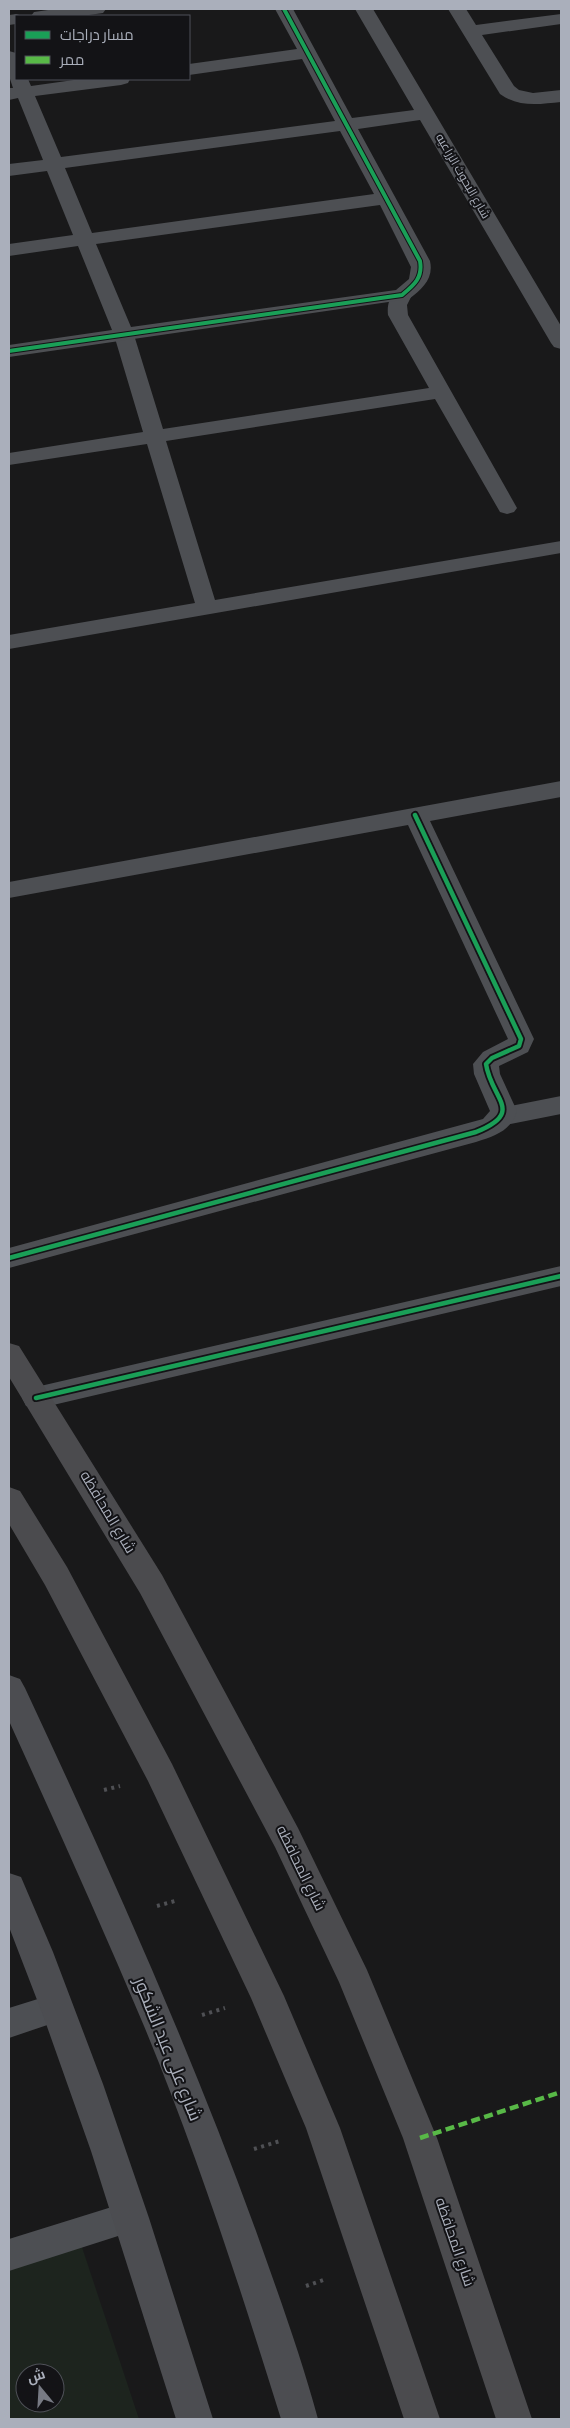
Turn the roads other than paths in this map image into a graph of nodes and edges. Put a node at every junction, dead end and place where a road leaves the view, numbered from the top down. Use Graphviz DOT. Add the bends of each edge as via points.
graph roads {
  1 [pos="97,9"];
  2 [pos="284,9"];
  3 [pos="364,9"];
  4 [pos="457,9"];
  5 [pos="48,15"];
  6 [pos="561,19"];
  7 [pos="471,31"];
  8 [pos="309,53"];
  9 [pos="9,56"];
  10 [pos="190,70"];
  11 [pos="15,71"];
  12 [pos="110,80"];
  13 [pos="17,88"];
  14 [pos="561,96"];
  15 [pos="426,114"];
  16 [pos="347,125"];
  17 [pos="54,164"];
  18 [pos="9,170"];
  19 [pos="386,198"];
  20 [pos="84,240"];
  21 [pos="9,250"];
  22 [pos="402,296"];
  23 [pos="124,334"];
  24 [pos="561,344"];
  25 [pos="9,351"];
  26 [pos="442,392"];
  27 [pos="154,437"];
  28 [pos="9,459"];
  29 [pos="507,508"];
  30 [pos="561,547"];
  31 [pos="207,608"];
  32 [pos="9,642"];
  33 [pos="561,789"];
  34 [pos="416,814"];
  35 [pos="9,890"];
  36 [pos="561,1105"];
  37 [pos="501,1117"];
  38 [pos="9,1258"];
  39 [pos="561,1276"];
  40 [pos="9,1354"];
  41 [pos="36,1398"];
  42 [pos="9,1499"];
  43 [pos="9,1688"];
  44 [pos="9,1887"];
  45 [pos="57,2008"];
  46 [pos="9,2023"];
  47 [pos="131,2217"];
  48 [pos="9,2255"];
  49 [pos="195,2419"];
  50 [pos="300,2419"];
  51 [pos="422,2419"];
  52 [pos="514,2419"];
  1 -- 5 [label="street"];
  2 -- 8 [label="street"];
  3 -- 15 [label="street, شارع البحوث الزراعيه"];
  4 -- 7 [label="street"];
  6 -- 7 [label="street"];
  7 -- 14 [label="street" via="507,90 514,96 526,99"];
  8 -- 10 [label="street"];
  8 -- 16 [label="street"];
  9 -- 11 [label="street"];
  12 -- 13 [label="street"];
  13 -- 17 [label="street"];
  15 -- 16 [label="street"];
  15 -- 24 [label="street, شارع البحوث الزراعيه"];
  16 -- 17 [label="street"];
  16 -- 19 [label="street"];
  17 -- 18 [label="street"];
  17 -- 20 [label="street"];
  19 -- 20 [label="street"];
  19 -- 22 [label="street" via="423,271 419,281"];
  20 -- 21 [label="street"];
  20 -- 23 [label="street"];
  22 -- 23 [label="street"];
  22 -- 26 [label="lane" via="397,305 398,315"];
  23 -- 25 [label="street"];
  23 -- 27 [label="lane"];
  26 -- 27 [label="lane"];
  26 -- 29 [label="lane"];
  27 -- 28 [label="lane"];
  27 -- 31 [label="lane"];
  30 -- 31 [label="lane"];
  31 -- 32 [label="lane"];
  33 -- 34 [label="street"];
  34 -- 35 [label="street"];
  34 -- 37 [label="street" via="522,1039 519,1046 486,1064 485,1073 502,1100"];
  36 -- 37 [label="lane"];
  37 -- 38 [label="street" via="495,1124 476,1132"];
  39 -- 41 [label="street"];
  40 -- 41 [label="main road, شارع المحافظه"];
  41 -- 52 [label="main road, شارع المحافظه" via="151,1584 287,1838 355,1981 420,2138"];
  42 -- 51 [label="main road" via="56,1576 161,1774 267,1996 323,2128"];
  43 -- 50 [label="main road, شارع على عبد الشكور" via="161,2027 262,2299"];
  44 -- 45 [label="main road"];
  45 -- 46 [label="lane"];
  45 -- 47 [label="main road"];
  47 -- 48 [label="lane"];
  47 -- 49 [label="main road"];
}
